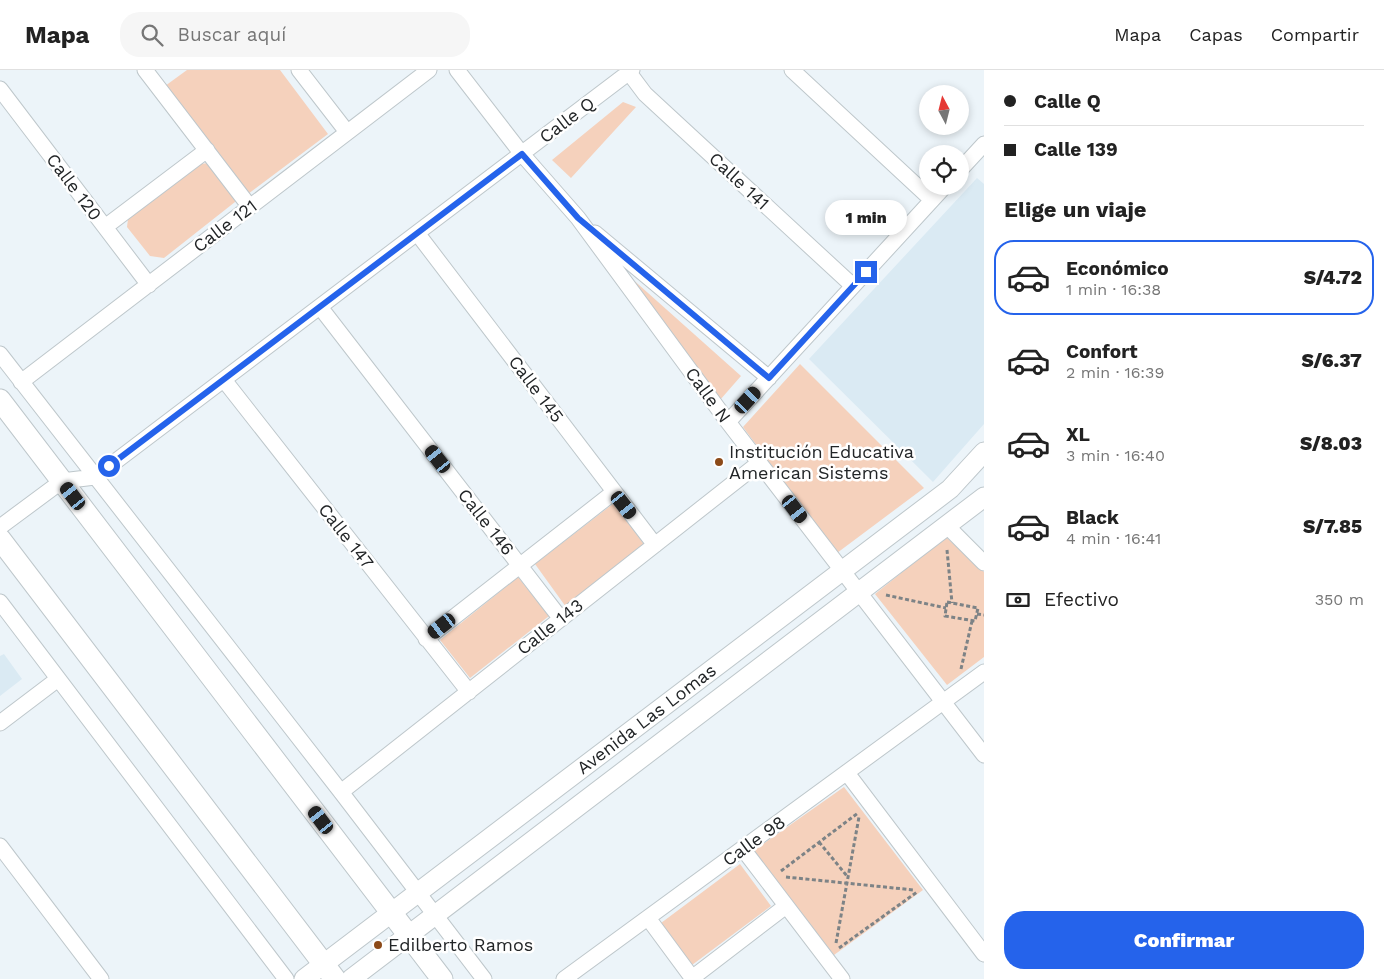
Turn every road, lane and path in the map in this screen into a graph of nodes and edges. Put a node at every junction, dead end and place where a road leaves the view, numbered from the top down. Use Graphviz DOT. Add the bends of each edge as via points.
graph roads {
  1 [pos="145,70"];
  2 [pos="299,70"];
  3 [pos="429,70"];
  4 [pos="457,70"];
  5 [pos="792,70"];
  6 [pos="629,71"];
  7 [pos="0,89"];
  8 [pos="347,132"];
  9 [pos="984,144"];
  10 [pos="206,150"];
  11 [pos="522,154"];
  12 [pos="969,160"];
  13 [pos="937,195"];
  14 [pos="932,200"];
  15 [pos="250,207"];
  16 [pos="578,218"];
  17 [pos="105,227"];
  18 [pos="417,233"];
  19 [pos="149,284"];
  20 [pos="853,286"];
  21 [pos="320,307"];
  22 [pos="0,354"];
  23 [pos="769,378"];
  24 [pos="224,380"];
  25 [pos="21,382"];
  26 [pos="0,400"];
  27 [pos="728,422"];
  28 [pos="984,452"];
  29 [pos="760,463"];
  30 [pos="95,477"];
  31 [pos="62,480"];
  32 [pos="614,492"];
  33 [pos="984,498"];
  34 [pos="0,527"];
  35 [pos="948,527"];
  36 [pos="0,539"];
  37 [pos="655,545"];
  38 [pos="984,563"];
  39 [pos="520,566"];
  40 [pos="842,571"];
  41 [pos="865,589"];
  42 [pos="0,602"];
  43 [pos="952,603"];
  44 [pos="946,608"];
  45 [pos="977,614"];
  46 [pos="984,615"];
  47 [pos="561,619"];
  48 [pos="972,621"];
  49 [pos="426,639"];
  50 [pos="966,668"];
  51 [pos="984,672"];
  52 [pos="58,678"];
  53 [pos="469,692"];
  54 [pos="944,703"];
  55 [pos="0,723"];
  56 [pos="984,738"];
  57 [pos="984,755"];
  58 [pos="847,773"];
  59 [pos="341,792"];
  60 [pos="855,804"];
  61 [pos="860,811"];
  62 [pos="866,819"];
  63 [pos="819,842"];
  64 [pos="0,846"];
  65 [pos="743,849"];
  66 [pos="848,877"];
  67 [pos="914,882"];
  68 [pos="847,883"];
  69 [pos="920,890"];
  70 [pos="417,893"];
  71 [pos="786,906"];
  72 [pos="391,913"];
  73 [pos="435,916"];
  74 [pos="648,918"];
  75 [pos="409,936"];
  76 [pos="984,954"];
  77 [pos="329,972"];
  78 [pos="693,978"];
  79 [pos="101,979"];
  80 [pos="286,979"];
  81 [pos="304,979"];
  82 [pos="351,979"];
  83 [pos="442,979"];
  84 [pos="484,979"];
  85 [pos="564,979"];
  86 [pos="842,979"];
  1 -- 10 [label="street"];
  2 -- 8 [label="street"];
  3 -- 8 [label="street, Calle 121"];
  4 -- 11 [label="street, Calle N"];
  5 -- 14 [label="street"];
  6 -- 11 [label="street, Calle Q"];
  6 -- 20 [label="street, Calle 141" via="645,94"];
  7 -- 17 [label="street, Calle 120"];
  8 -- 15 [label="street, Calle 121"];
  9 -- 12 [label="street"];
  10 -- 15 [label="street"];
  10 -- 17 [label="street"];
  11 -- 16 [label="street, Calle N"];
  11 -- 18 [label="street, Calle Q"];
  13 -- 14 [label="street"];
  14 -- 20 [label="street"];
  15 -- 19 [label="street, Calle 121"];
  16 -- 23 [label="street"];
  16 -- 27 [label="street, Calle N"];
  17 -- 19 [label="street, Calle 120"];
  18 -- 21 [label="street, Calle Q"];
  18 -- 32 [label="street, Calle 145"];
  19 -- 25 [label="street, Calle 121"];
  20 -- 23 [label="street"];
  21 -- 24 [label="street, Calle Q"];
  21 -- 39 [label="street, Calle 146"];
  22 -- 25 [label="street"];
  23 -- 27 [label="street"];
  24 -- 30 [label="street, Calle Q"];
  24 -- 49 [label="street, Calle 147"];
  25 -- 30 [label="street"];
  26 -- 31 [label="main road"];
  27 -- 29 [label="street, Calle N"];
  28 -- 40 [label="street, Avenida Las Lomas" via="950,489"];
  29 -- 37 [label="street, Calle 143"];
  29 -- 40 [label="street, Calle N"];
  30 -- 31 [label="street"];
  30 -- 59 [label="street"];
  31 -- 34 [label="street"];
  31 -- 72 [label="main road"];
  32 -- 37 [label="street, Calle 145"];
  32 -- 39 [label="street"];
  33 -- 35 [label="street, Avenida Las Lomas"];
  35 -- 38 [label="street"];
  35 -- 41 [label="street, Avenida Las Lomas"];
  35 -- 43 [label="path"];
  36 -- 77 [label="main road"];
  37 -- 47 [label="street, Calle 143"];
  39 -- 47 [label="street, Calle 146"];
  39 -- 49 [label="street"];
  40 -- 41 [label="street, Calle N"];
  40 -- 70 [label="street, Avenida Las Lomas"];
  41 -- 44 [label="path"];
  41 -- 54 [label="street, Calle N"];
  41 -- 73 [label="street, Avenida Las Lomas"];
  42 -- 52 [label="street"];
  43 -- 44 [label="path" via="947,602"];
  43 -- 45 [label="path" via="978,608"];
  44 -- 48 [label="path" via="945,616"];
  45 -- 46 [label="path"];
  45 -- 48 [label="path"];
  47 -- 53 [label="street, Calle 143"];
  48 -- 50 [label="path" via="960,673"];
  49 -- 53 [label="street, Calle 147"];
  51 -- 54 [label="street, Calle 98"];
  52 -- 55 [label="street"];
  52 -- 80 [label="street"];
  53 -- 59 [label="street, Calle 143"];
  54 -- 56 [label="street"];
  54 -- 57 [label="street, Calle N"];
  54 -- 58 [label="street, Calle 98"];
  58 -- 65 [label="street, Calle 98"];
  58 -- 76 [label="street"];
  59 -- 70 [label="street"];
  60 -- 61 [label="path"];
  61 -- 62 [label="path"];
  61 -- 63 [label="path"];
  61 -- 66 [label="path"];
  63 -- 66 [label="path"];
  63 -- 68 [label="path" via="775,876"];
  64 -- 79 [label="street"];
  65 -- 71 [label="street"];
  65 -- 74 [label="street, Calle 98"];
  66 -- 68 [label="path"];
  67 -- 69 [label="path"];
  68 -- 69 [label="path"];
  68 -- 69 [label="path" via="834,952"];
  70 -- 72 [label="street, Avenida Las Lomas"];
  70 -- 73 [label="street"];
  71 -- 78 [label="street"];
  71 -- 86 [label="street"];
  72 -- 75 [label="main road"];
  72 -- 77 [label="street, Avenida Las Lomas"];
  73 -- 75 [label="street, Avenida Las Lomas"];
  73 -- 84 [label="street"];
  74 -- 78 [label="street"];
  74 -- 85 [label="street, Calle 98"];
  75 -- 82 [label="street, Avenida Las Lomas"];
  75 -- 83 [label="main road"];
  77 -- 81 [label="street, Avenida Las Lomas"];
}
